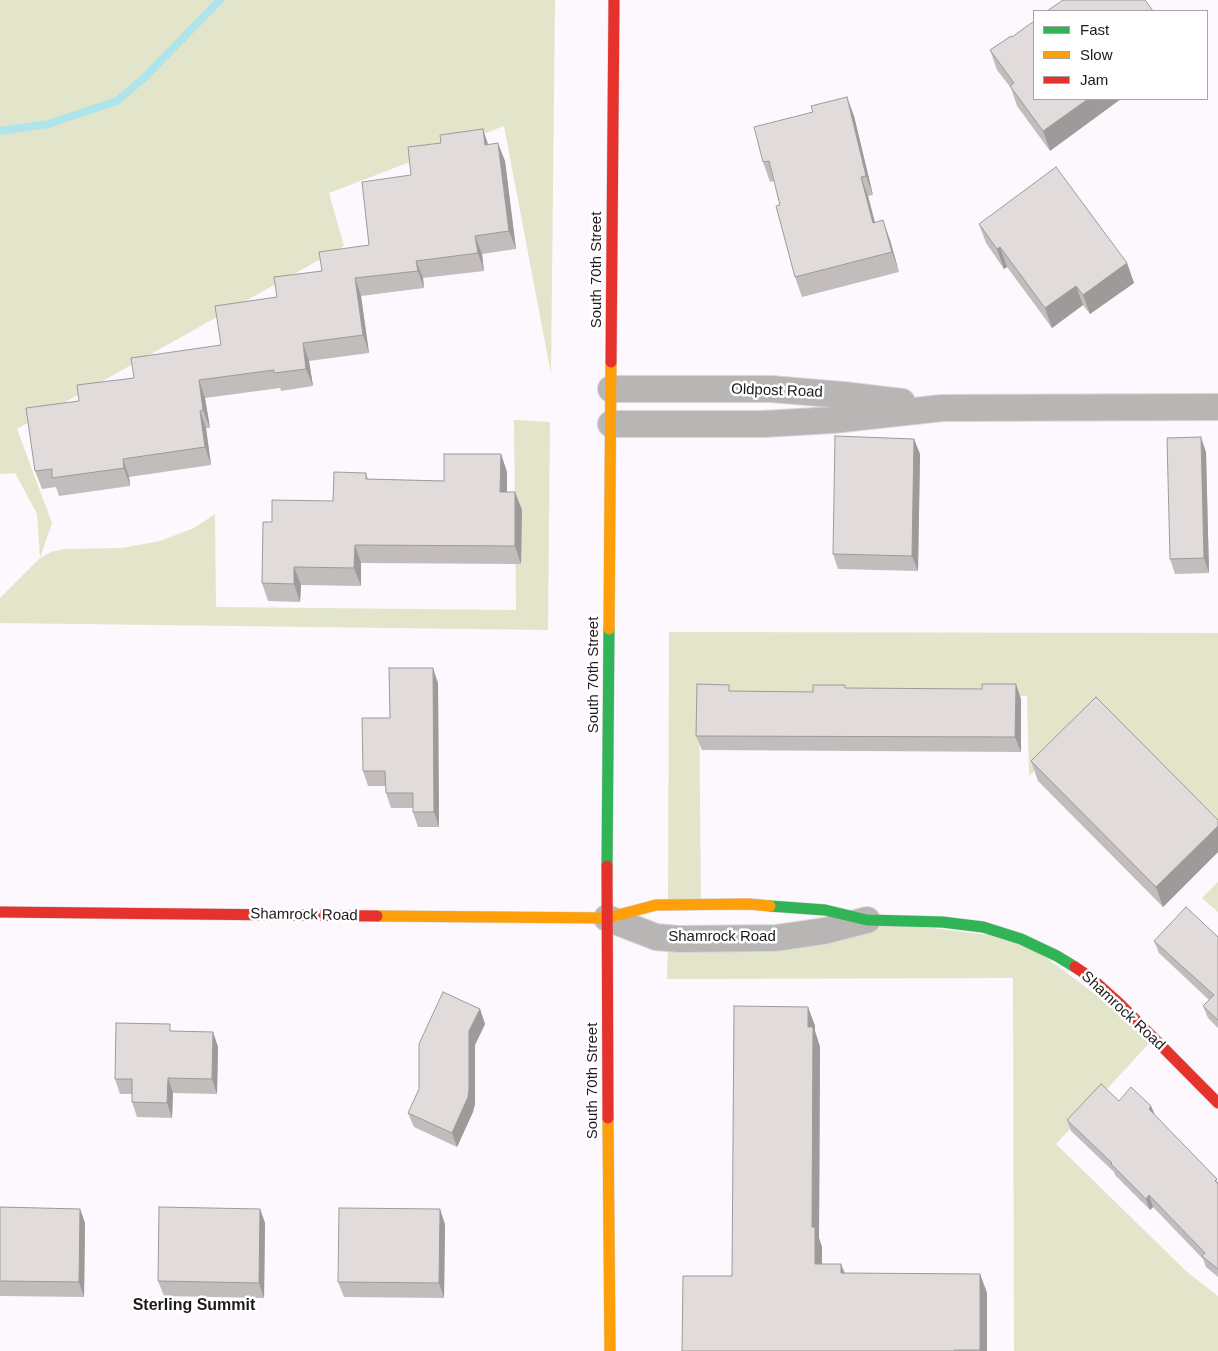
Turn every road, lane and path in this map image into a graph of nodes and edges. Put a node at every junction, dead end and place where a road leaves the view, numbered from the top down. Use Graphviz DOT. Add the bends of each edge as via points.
graph roads {
  1 [pos="614,0"];
  2 [pos="611,389"];
  3 [pos="1218,407"];
  4 [pos="942,408"];
  5 [pos="611,424"];
  6 [pos="0,912"];
  7 [pos="607,918"];
  8 [pos="867,920"];
  9 [pos="1218,1103"];
  10 [pos="610,1351"];
  1 -- 2 [label="main road, South 70th Street"];
  2 -- 4 [label="street, Oldpost Road" via="771,389"];
  2 -- 5 [label="main road, South 70th Street"];
  3 -- 4 [label="street, Oldpost Road"];
  4 -- 5 [label="street, Oldpost Road" via="763,424"];
  5 -- 7 [label="main road, South 70th Street"];
  6 -- 7 [label="main road, Shamrock Road"];
  7 -- 8 [label="main road, Shamrock Road" via="656,905 748,904 825,910"];
  7 -- 8 [label="street, Shamrock Road" via="656,936 679,939 776,938"];
  7 -- 10 [label="main road, South 70th Street"];
  8 -- 9 [label="main road, Shamrock Road" via="942,922 983,927 1021,939 1057,956 1090,977 1120,1004"];
}
